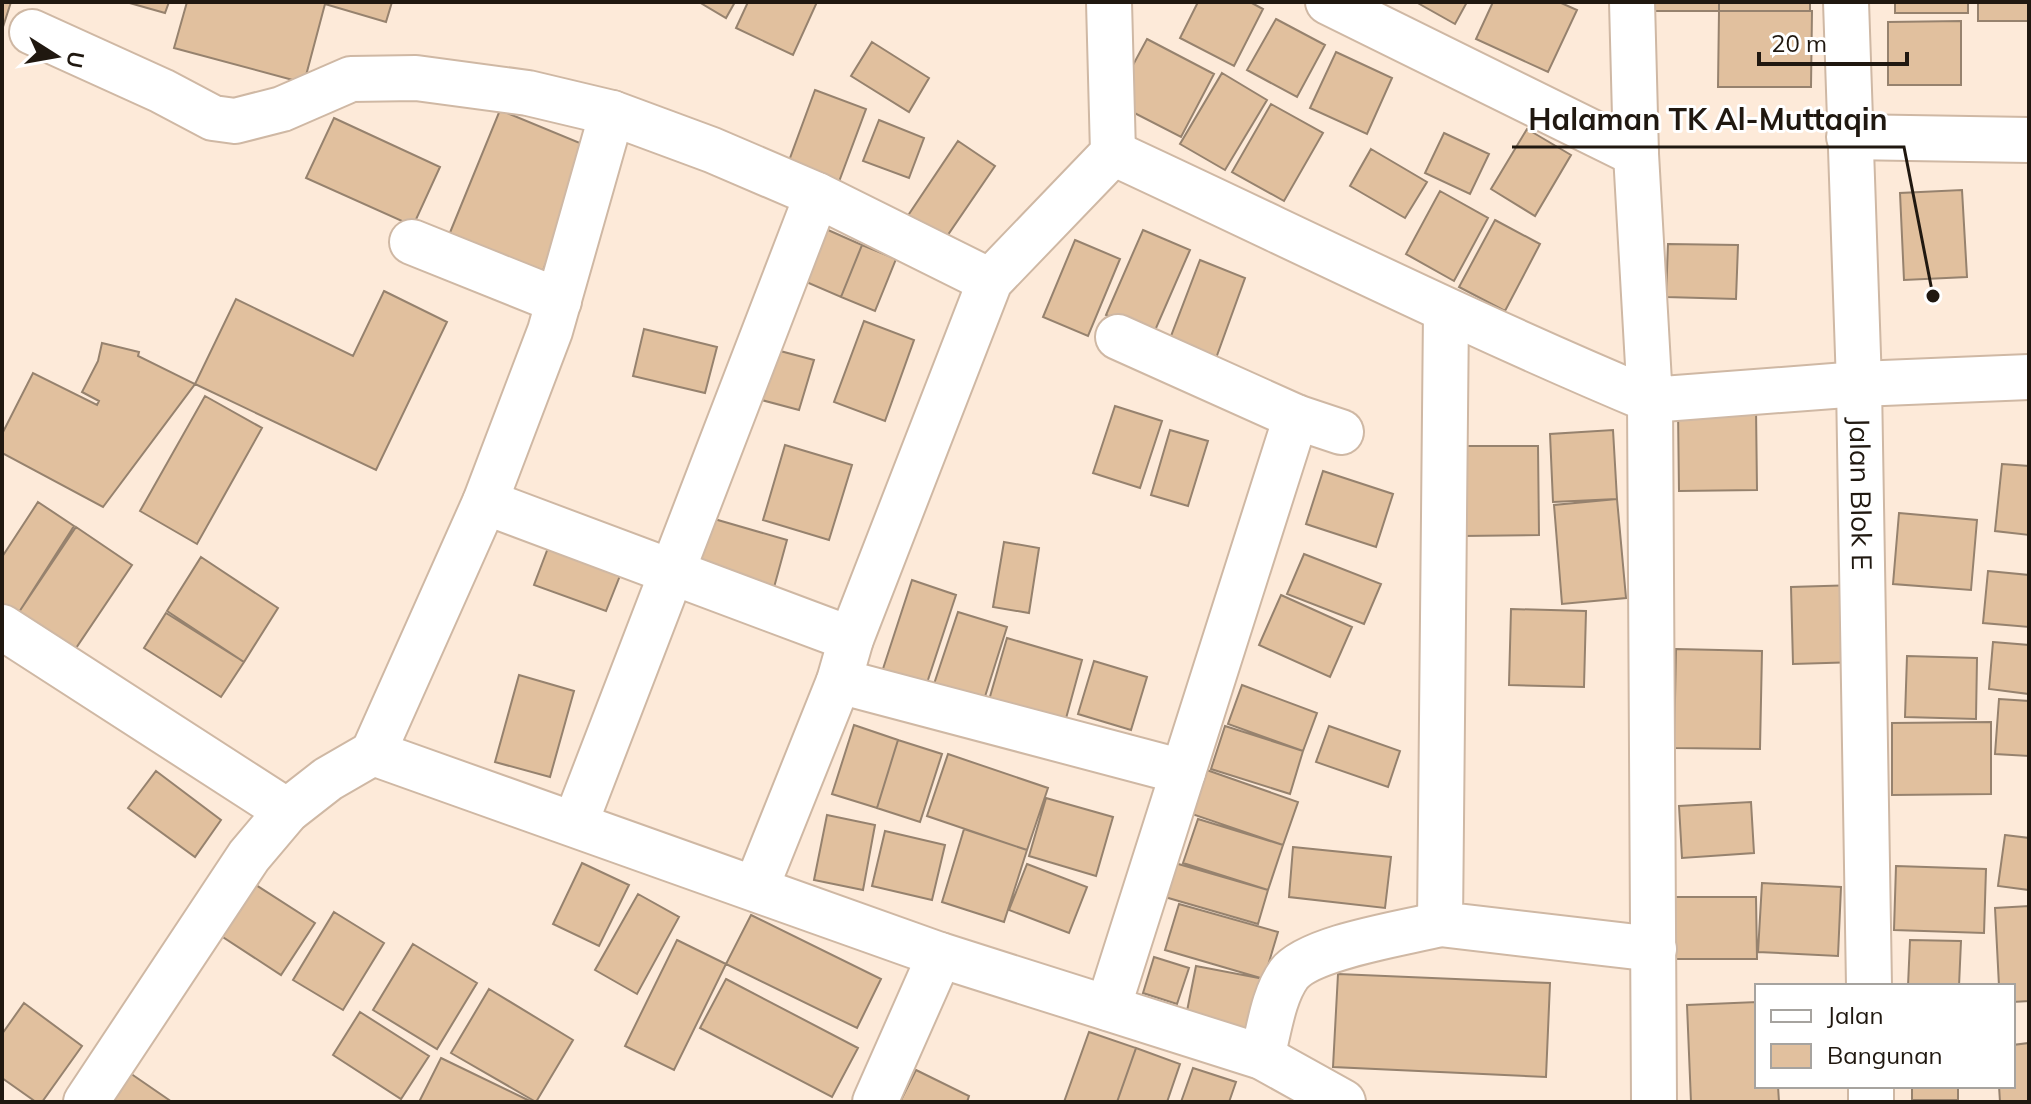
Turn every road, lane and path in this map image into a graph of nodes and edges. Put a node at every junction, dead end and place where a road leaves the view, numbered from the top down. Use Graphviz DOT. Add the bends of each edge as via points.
graph roads {
  1 [pos="1109,2"];
  2 [pos="1328,2"];
  3 [pos="1632,2"];
  4 [pos="1846,2"];
  5 [pos="32,32"];
  6 [pos="612,113"];
  7 [pos="1849,137"];
  8 [pos="2029,140"];
  9 [pos="1113,153"];
  10 [pos="1636,154"];
  11 [pos="817,195"];
  12 [pos="412,242"];
  13 [pos="990,281"];
  14 [pos="559,301"];
  15 [pos="1446,312"];
  16 [pos="1118,337"];
  17 [pos="2029,377"];
  18 [pos="1859,384"];
  19 [pos="1650,400"];
  20 [pos="1296,417"];
  21 [pos="1341,432"];
  22 [pos="485,502"];
  23 [pos="672,573"];
  24 [pos="2,627"];
  25 [pos="851,639"];
  26 [pos="839,681"];
  27 [pos="373,753"];
  28 [pos="1183,772"];
  29 [pos="287,811"];
  30 [pos="575,824"];
  31 [pos="756,888"];
  32 [pos="1440,924"];
  33 [pos="1654,949"];
  34 [pos="940,955"];
  35 [pos="1869,984"];
  36 [pos="1108,1008"];
  37 [pos="1262,1057"];
  38 [pos="86,1102"];
  39 [pos="875,1102"];
  40 [pos="1343,1102"];
  41 [pos="1654,1102"];
  1 -- 9 [label="street"];
  2 -- 10 [label="street"];
  3 -- 10 [label="street"];
  4 -- 7 [label="street, Jalan Blok E"];
  5 -- 6 [label="street" via="213,118 235,121 282,109 351,79 416,78 528,93"];
  6 -- 11 [label="street"];
  6 -- 14 [label="street"];
  7 -- 8 [label="street"];
  7 -- 18 [label="street, Jalan Blok E"];
  9 -- 13 [label="street"];
  9 -- 15 [label="street"];
  10 -- 19 [label="street"];
  11 -- 13 [label="street"];
  11 -- 23 [label="street"];
  12 -- 14 [label="street"];
  13 -- 25 [label="street"];
  14 -- 22 [label="street"];
  15 -- 19 [label="street"];
  15 -- 32 [label="street"];
  16 -- 20 [label="street"];
  17 -- 18 [label="street"];
  18 -- 19 [label="street"];
  18 -- 35 [label="street, Jalan Blok E"];
  19 -- 33 [label="street"];
  20 -- 21 [label="street"];
  20 -- 28 [label="street"];
  22 -- 23 [label="street"];
  22 -- 27 [label="street"];
  23 -- 25 [label="street"];
  23 -- 30 [label="street"];
  24 -- 29 [label="street"];
  25 -- 26 [label="street"];
  26 -- 28 [label="street"];
  26 -- 31 [label="street"];
  27 -- 29 [label="street"];
  27 -- 30 [label="street"];
  28 -- 36 [label="street"];
  29 -- 38 [label="street" via="249,856"];
  30 -- 31 [label="street"];
  31 -- 34 [label="street"];
  32 -- 33 [label="street"];
  32 -- 37 [label="street" via="1301,962 1278,997"];
  33 -- 41 [label="street"];
  34 -- 36 [label="street"];
  34 -- 39 [label="street"];
  36 -- 37 [label="street"];
  37 -- 40 [label="street"];
}
